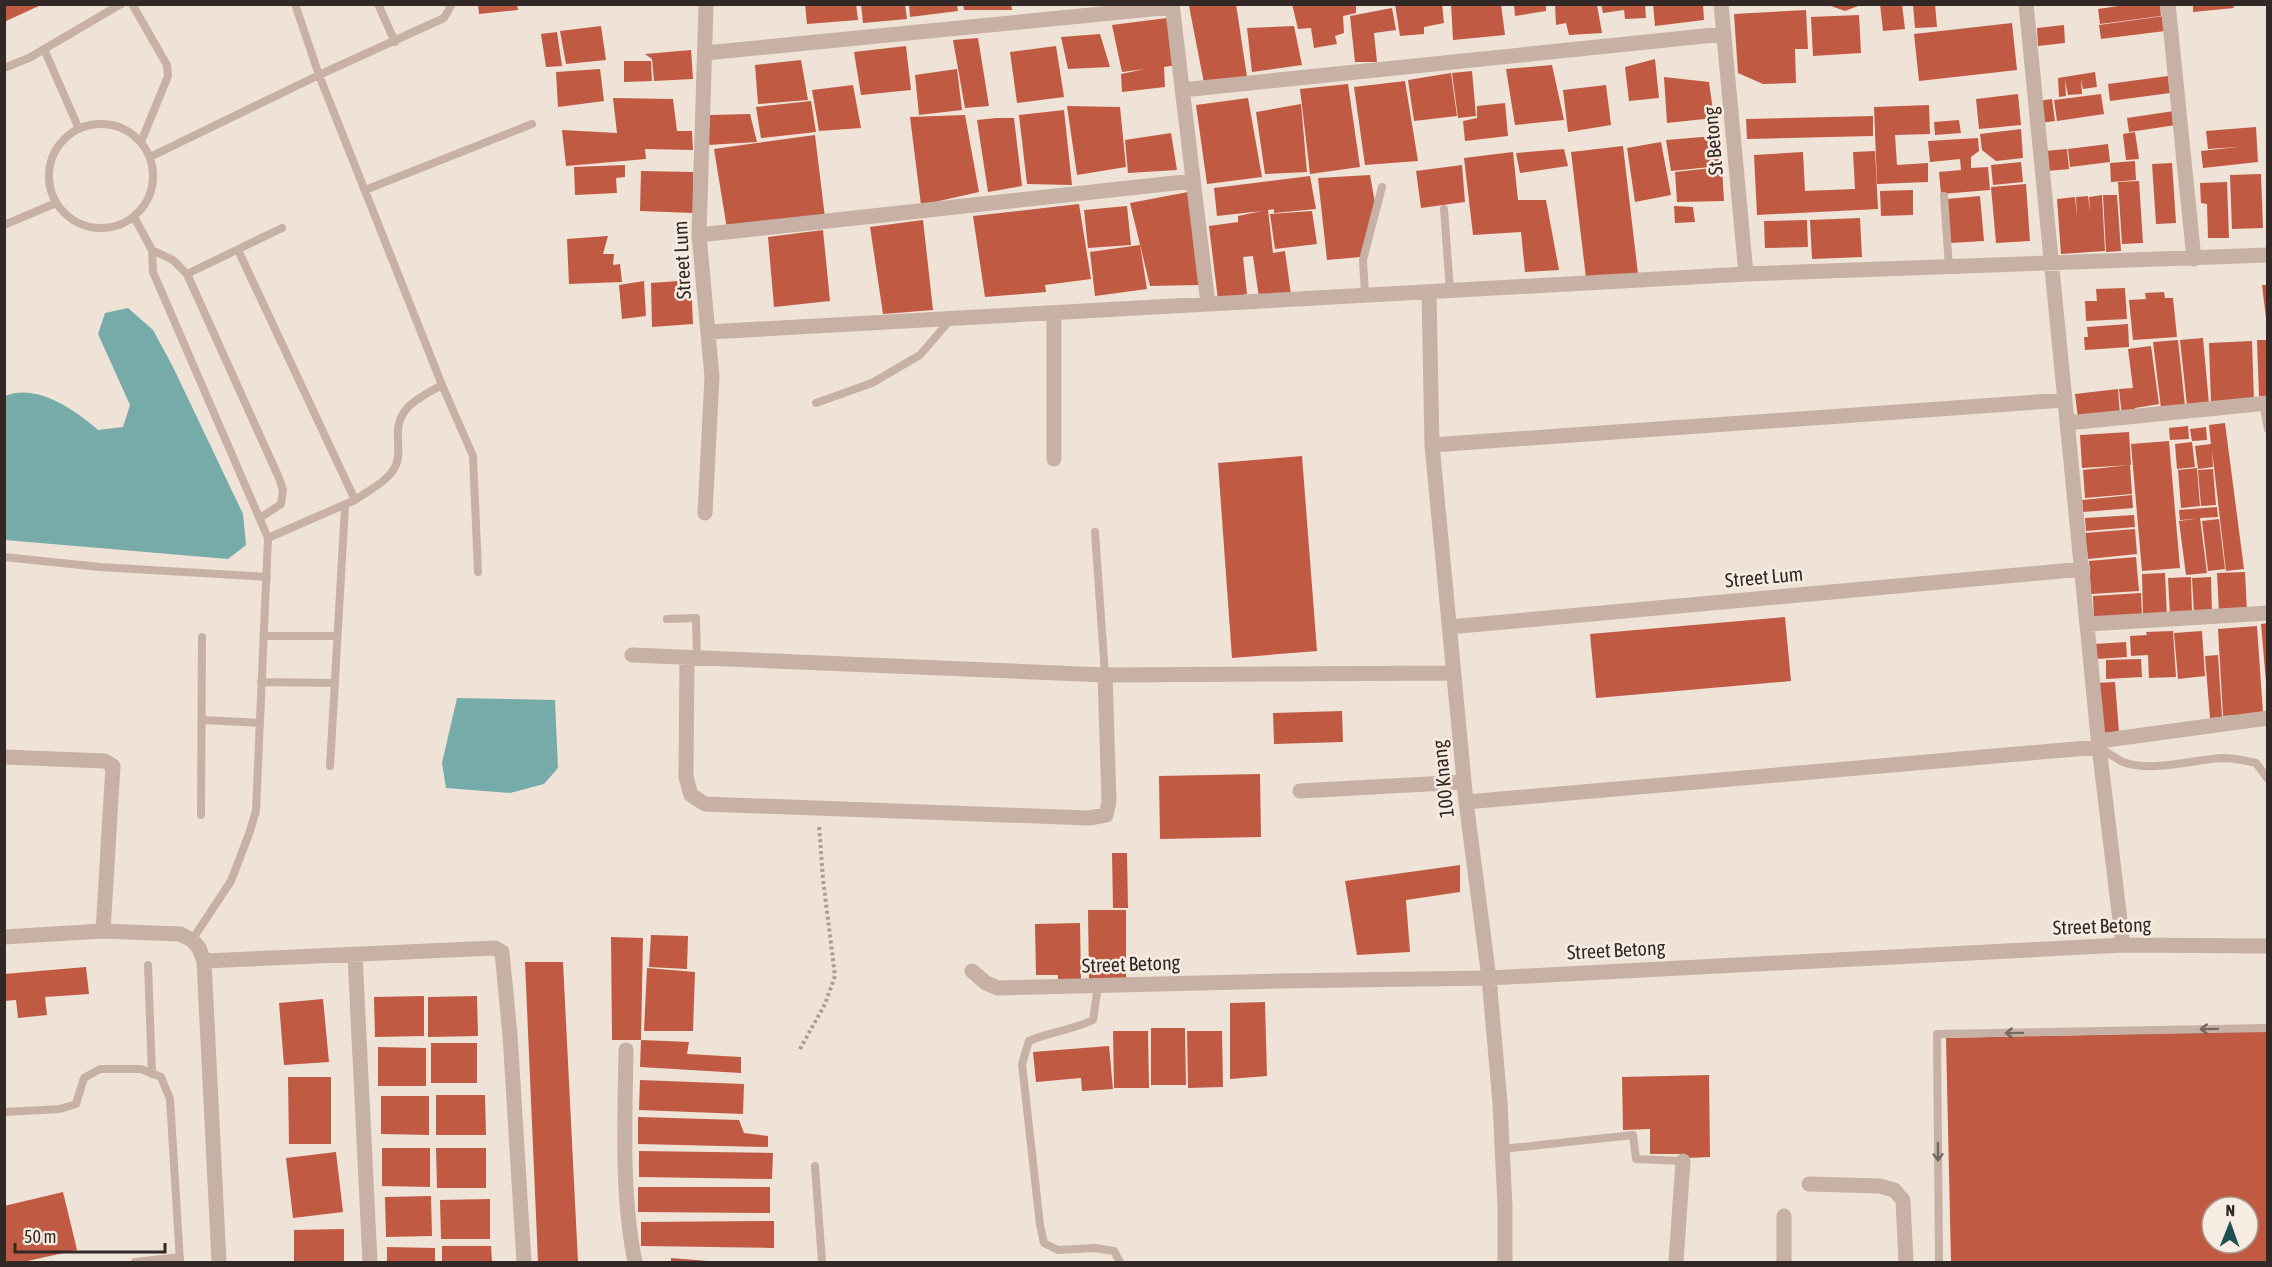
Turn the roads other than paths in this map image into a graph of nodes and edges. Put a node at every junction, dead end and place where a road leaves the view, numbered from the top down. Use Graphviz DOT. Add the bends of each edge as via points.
graph roads {
  1 [pos="121,4"];
  2 [pos="132,4"];
  3 [pos="294,4"];
  4 [pos="378,4"];
  5 [pos="452,4"];
  6 [pos="706,4"];
  7 [pos="1721,4"];
  8 [pos="2026,4"];
  9 [pos="2168,4"];
  10 [pos="1172,6"];
  11 [pos="1724,34"];
  12 [pos="395,42"];
  13 [pos="44,49"];
  14 [pos="705,53"];
  15 [pos="4,68"];
  16 [pos="319,75"];
  17 [pos="1182,90"];
  18 [pos="532,124"];
  19 [pos="79,129"];
  20 [pos="141,142"];
  21 [pos="150,157"];
  22 [pos="1193,181"];
  23 [pos="1382,187"];
  24 [pos="365,190"];
  25 [pos="1944,196"];
  26 [pos="56,203"];
  27 [pos="1444,208"];
  28 [pos="134,217"];
  29 [pos="4,225"];
  30 [pos="282,228"];
  31 [pos="699,234"];
  32 [pos="152,250"];
  33 [pos="238,250"];
  34 [pos="2268,255"];
  35 [pos="2194,259"];
  36 [pos="2052,263"];
  37 [pos="1949,267"];
  38 [pos="186,274"];
  39 [pos="1746,274"];
  40 [pos="1430,291"];
  41 [pos="1450,291"];
  42 [pos="1365,295"];
  43 [pos="1208,304"];
  44 [pos="1054,313"];
  45 [pos="951,318"];
  46 [pos="708,332"];
  47 [pos="442,386"];
  48 [pos="2065,400"];
  49 [pos="816,403"];
  50 [pos="2265,403"];
  51 [pos="2067,423"];
  52 [pos="2268,429"];
  53 [pos="1432,445"];
  54 [pos="1054,459"];
  55 [pos="356,500"];
  56 [pos="345,507"];
  57 [pos="705,513"];
  58 [pos="260,518"];
  59 [pos="1095,532"];
  60 [pos="268,538"];
  61 [pos="4,557"];
  62 [pos="2083,570"];
  63 [pos="478,572"];
  64 [pos="267,577"];
  65 [pos="2268,613"];
  66 [pos="667,619"];
  67 [pos="2088,624"];
  68 [pos="1449,627"];
  69 [pos="264,636"];
  70 [pos="337,636"];
  71 [pos="202,638"];
  72 [pos="632,655"];
  73 [pos="692,659"];
  74 [pos="1454,673"];
  75 [pos="1104,675"];
  76 [pos="261,682"];
  77 [pos="335,683"];
  78 [pos="2268,718"];
  79 [pos="203,720"];
  80 [pos="260,723"];
  81 [pos="2099,744"];
  82 [pos="4,757"];
  83 [pos="330,765"];
  84 [pos="2268,780"];
  85 [pos="1464,782"];
  86 [pos="1300,791"];
  87 [pos="1466,802"];
  88 [pos="201,815"];
  89 [pos="103,931"];
  90 [pos="4,937"];
  91 [pos="192,940"];
  92 [pos="2123,945"];
  93 [pos="2268,946"];
  94 [pos="355,955"];
  95 [pos="204,961"];
  96 [pos="147,965"];
  97 [pos="972,971"];
  98 [pos="1489,978"];
  99 [pos="1098,986"];
  100 [pos="2268,1028"];
  101 [pos="626,1050"];
  102 [pos="152,1074"];
  103 [pos="4,1112"];
  104 [pos="1502,1149"];
  105 [pos="1683,1161"];
  106 [pos="815,1166"];
  107 [pos="1809,1184"];
  108 [pos="1784,1215"];
  109 [pos="180,1260"];
  110 [pos="135,1263"];
  111 [pos="219,1263"];
  112 [pos="370,1263"];
  113 [pos="524,1263"];
  114 [pos="635,1263"];
  115 [pos="822,1263"];
  116 [pos="1119,1263"];
  117 [pos="1505,1263"];
  118 [pos="1676,1263"];
  119 [pos="1784,1263"];
  120 [pos="1906,1263"];
  121 [pos="1939,1263"];
  1 -- 13 [label="lane"];
  2 -- 20 [label="lane" via="167,65 168,76"];
  3 -- 16 [label="lane"];
  4 -- 12 [label="lane"];
  5 -- 12 [label="lane" via="444,18"];
  6 -- 14 [label="street, Street Lum"];
  7 -- 11 [label="street, St Betong"];
  8 -- 36 [label="street"];
  9 -- 35 [label="street"];
  10 -- 14 [label="street"];
  10 -- 17 [label="street"];
  11 -- 17 [label="street"];
  11 -- 39 [label="street, St Betong"];
  12 -- 16 [label="lane"];
  13 -- 15 [label="lane"];
  13 -- 19 [label="lane"];
  14 -- 31 [label="street, Street Lum"];
  16 -- 21 [label="lane"];
  16 -- 24 [label="lane"];
  17 -- 22 [label="street"];
  18 -- 24 [label="lane"];
  19 -- 20 [label="lane" via="113,125"];
  19 -- 26 [label="lane" via="54,152 49,169"];
  20 -- 21 [label="lane"];
  21 -- 28 [label="lane" via="152,189 146,205"];
  22 -- 31 [label="street"];
  22 -- 43 [label="street"];
  23 -- 42 [label="lane" via="1363,260"];
  24 -- 47 [label="lane"];
  25 -- 37 [label="lane"];
  26 -- 28 [label="lane" via="71,219 92,228 114,227"];
  26 -- 29 [label="lane"];
  27 -- 41 [label="lane"];
  28 -- 32 [label="lane"];
  30 -- 33 [label="lane"];
  31 -- 46 [label="street, Street Lum"];
  32 -- 38 [label="lane" via="173,260"];
  32 -- 58 [label="lane" via="153,272"];
  33 -- 38 [label="lane"];
  33 -- 55 [label="lane"];
  34 -- 35 [label="street"];
  35 -- 36 [label="street"];
  36 -- 37 [label="street"];
  36 -- 48 [label="street"];
  37 -- 39 [label="street"];
  38 -- 58 [label="lane" via="283,490 281,504"];
  39 -- 41 [label="street"];
  40 -- 41 [label="street"];
  40 -- 42 [label="street"];
  40 -- 53 [label="street, 100 Knang"];
  42 -- 43 [label="street"];
  43 -- 44 [label="street"];
  44 -- 45 [label="street"];
  44 -- 54 [label="street"];
  45 -- 46 [label="street"];
  45 -- 49 [label="lane" via="920,355 872,383"];
  46 -- 57 [label="street, Street Lum" via="712,377"];
  47 -- 55 [label="lane" via="419,398 401,415 395,467"];
  47 -- 63 [label="lane" via="473,456"];
  48 -- 51 [label="street"];
  48 -- 53 [label="street"];
  50 -- 51 [label="street"];
  50 -- 52 [label="lane"];
  51 -- 62 [label="street"];
  53 -- 68 [label="street, 100 Knang"];
  55 -- 56 [label="lane"];
  56 -- 60 [label="lane"];
  56 -- 70 [label="lane"];
  58 -- 60 [label="lane"];
  59 -- 75 [label="lane"];
  60 -- 64 [label="lane"];
  61 -- 64 [label="lane"];
  62 -- 67 [label="street"];
  62 -- 68 [label="street, Street Lum"];
  64 -- 69 [label="lane"];
  65 -- 67 [label="street"];
  66 -- 73 [label="lane" via="696,618"];
  67 -- 81 [label="street"];
  68 -- 74 [label="street, 100 Knang"];
  69 -- 70 [label="lane"];
  69 -- 76 [label="lane"];
  70 -- 77 [label="lane"];
  71 -- 79 [label="lane"];
  72 -- 73 [label="street"];
  73 -- 75 [label="street"];
  73 -- 75 [label="street" via="686,777 691,795 705,804 818,809 1089,818 1106,815"];
  74 -- 75 [label="street"];
  74 -- 85 [label="street, 100 Knang"];
  76 -- 77 [label="lane"];
  76 -- 80 [label="lane"];
  77 -- 83 [label="lane"];
  78 -- 81 [label="street"];
  79 -- 80 [label="lane"];
  79 -- 88 [label="lane"];
  80 -- 91 [label="lane" via="256,812 231,881"];
  81 -- 84 [label="lane" via="2123,762 2136,764 2175,765 2224,758 2256,763"];
  81 -- 87 [label="street"];
  81 -- 92 [label="street"];
  82 -- 89 [label="street" via="105,761 113,766"];
  85 -- 86 [label="street"];
  85 -- 87 [label="street, 100 Knang"];
  87 -- 98 [label="street, 100 Knang"];
  89 -- 90 [label="street"];
  89 -- 91 [label="street" via="180,934"];
  91 -- 95 [label="street"];
  92 -- 93 [label="street, Street Betong"];
  92 -- 98 [label="street, Street Betong"];
  94 -- 95 [label="street"];
  94 -- 112 [label="street"];
  94 -- 113 [label="street" via="495,948 502,952"];
  95 -- 111 [label="street"];
  96 -- 102 [label="lane"];
  97 -- 99 [label="street, Street Betong" via="998,988"];
  98 -- 99 [label="street, Street Betong"];
  98 -- 104 [label="street, 100 Knang"];
  99 -- 116 [label="lane" via="1093,1020 1029,1041 1022,1064 1044,1243 1058,1250 1114,1251"];
  100 -- 121 [label="lane, one-way" via="1937,1035"];
  101 -- 114 [label="street" via="629,1234"];
  102 -- 103 [label="lane" via="141,1069 100,1069 84,1078 76,1104 60,1109"];
  102 -- 109 [label="lane" via="161,1077 170,1100"];
  104 -- 105 [label="lane" via="1633,1135 1635,1159"];
  104 -- 117 [label="street, 100 Knang"];
  105 -- 118 [label="street"];
  106 -- 115 [label="lane"];
  107 -- 120 [label="street" via="1880,1186 1894,1190 1903,1200"];
  108 -- 119 [label="street"];
  109 -- 110 [label="lane"];
}
